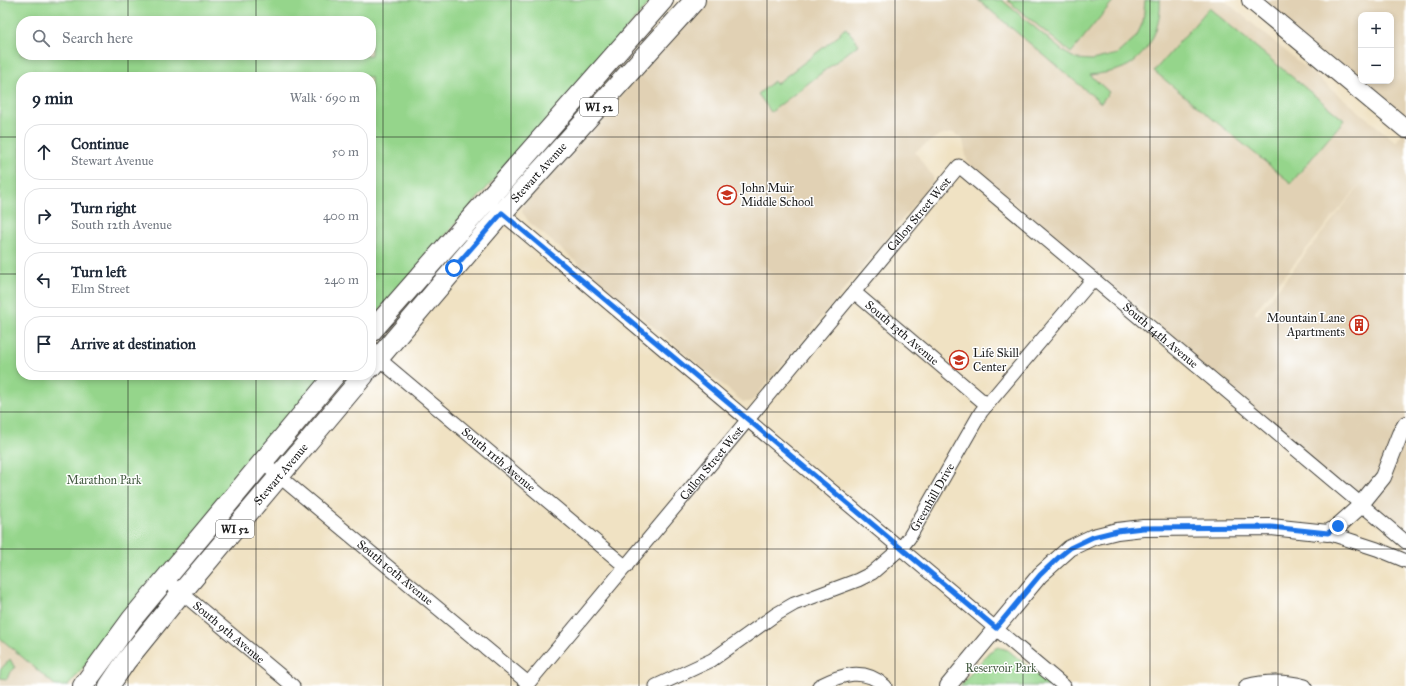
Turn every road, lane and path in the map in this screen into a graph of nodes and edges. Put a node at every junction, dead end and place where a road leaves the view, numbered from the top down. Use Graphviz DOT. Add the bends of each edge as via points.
graph roads {
  1 [pos="663,0"];
  2 [pos="1252,0"];
  3 [pos="692,3"];
  4 [pos="1406,129"];
  5 [pos="959,166"];
  6 [pos="486,200"];
  7 [pos="502,213"];
  8 [pos="1093,279"];
  9 [pos="854,292"];
  10 [pos="376,326"];
  11 [pos="376,356"];
  12 [pos="376,361"];
  13 [pos="331,380"];
  14 [pos="360,380"];
  15 [pos="986,405"];
  16 [pos="747,419"];
  17 [pos="1406,424"];
  18 [pos="262,462"];
  19 [pos="279,476"];
  20 [pos="1361,505"];
  21 [pos="1328,533"];
  22 [pos="1406,542"];
  23 [pos="902,548"];
  24 [pos="1406,561"];
  25 [pos="626,567"];
  26 [pos="165,579"];
  27 [pos="181,593"];
  28 [pos="996,628"];
  29 [pos="527,685"];
  30 [pos="83,686"];
  31 [pos="109,686"];
  32 [pos="293,686"];
  33 [pos="656,686"];
  34 [pos="819,686"];
  35 [pos="885,686"];
  36 [pos="948,686"];
  37 [pos="1064,686"];
  38 [pos="1246,686"];
  39 [pos="1305,686"];
  1 -- 6 [label="main road, Stewart Avenue / WI 52"];
  2 -- 4 [label="main road"];
  3 -- 7 [label="main road, Stewart Avenue / WI 52"];
  5 -- 8 [label="street, South 14th Avenue"];
  5 -- 9 [label="street, Callon Street West"];
  6 -- 7 [label="street"];
  6 -- 10 [label="main road, Stewart Avenue / WI 52"];
  7 -- 11 [label="main road, Stewart Avenue / WI 52"];
  7 -- 16 [label="street"];
  8 -- 15 [label="street, Greenhill Drive"];
  8 -- 20 [label="street, South 14th Avenue"];
  9 -- 15 [label="street, South 13th Avenue"];
  9 -- 16 [label="street, Callon Street West"];
  12 -- 25 [label="street, South 11th Avenue"];
  13 -- 18 [label="main road, Stewart Avenue / WI 52"];
  14 -- 19 [label="main road, Stewart Avenue / WI 52"];
  15 -- 23 [label="street, Greenhill Drive"];
  16 -- 23 [label="street"];
  16 -- 25 [label="street, Callon Street West"];
  17 -- 20 [label="street" via="1383,477"];
  18 -- 19 [label="street, South 10th Avenue"];
  18 -- 26 [label="main road, Stewart Avenue / WI 52"];
  19 -- 27 [label="main road, Stewart Avenue / WI 52"];
  19 -- 29 [label="street, South 10th Avenue"];
  20 -- 21 [label="street"];
  20 -- 22 [label="street, South 14th Avenue"];
  21 -- 24 [label="street"];
  21 -- 28 [label="street" via="1271,527 1143,528 1093,537 1070,548 1059,557 1040,575"];
  23 -- 28 [label="street"];
  23 -- 33 [label="street, Greenhill Drive" via="872,573 794,604 712,660"];
  25 -- 29 [label="street, Callon Street West"];
  26 -- 27 [label="street, South 9th Avenue"];
  26 -- 30 [label="main road, Stewart Avenue / WI 52" via="121,632"];
  27 -- 31 [label="main road, Stewart Avenue / WI 52"];
  27 -- 32 [label="street, South 9th Avenue"];
  28 -- 36 [label="street"];
  28 -- 37 [label="street"];
  34 -- 35 [label="street" via="838,677 858,674 872,677"];
  38 -- 39 [label="street" via="1278,682"];
}
